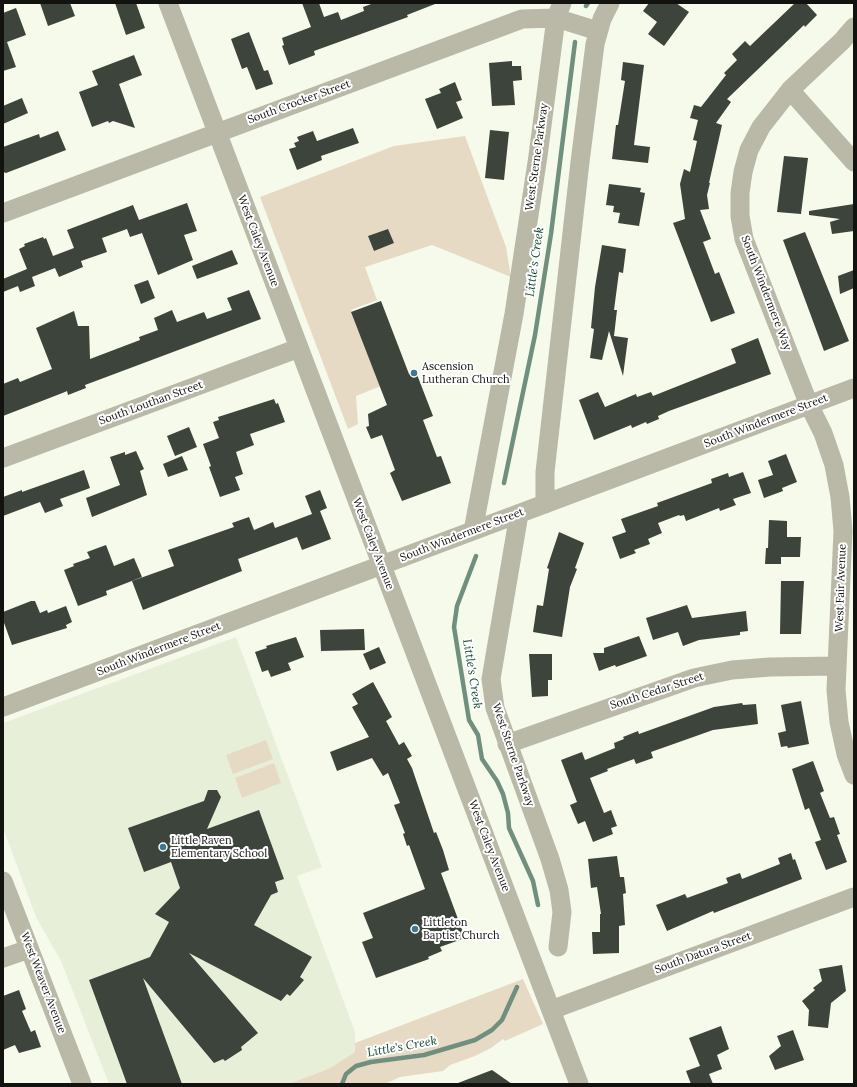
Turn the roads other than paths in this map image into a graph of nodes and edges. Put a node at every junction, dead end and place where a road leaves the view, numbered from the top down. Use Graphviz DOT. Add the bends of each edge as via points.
graph roads {
  1 [pos="168,3"];
  2 [pos="610,3"];
  3 [pos="559,10"];
  4 [pos="854,27"];
  5 [pos="598,31"];
  6 [pos="790,90"];
  7 [pos="217,133"];
  8 [pos="854,162"];
  9 [pos="3,213"];
  10 [pos="299,348"];
  11 [pos="854,388"];
  12 [pos="809,404"];
  13 [pos="3,458"];
  14 [pos="545,504"];
  15 [pos="519,514"];
  16 [pos="473,531"];
  17 [pos="381,565"];
  18 [pos="836,666"];
  19 [pos="3,708"];
  20 [pos="507,744"];
  21 [pos="854,775"];
  22 [pos="3,882"];
  23 [pos="854,897"];
  24 [pos="558,947"];
  25 [pos="29,949"];
  26 [pos="3,958"];
  27 [pos="551,1010"];
  28 [pos="82,1084"];
  29 [pos="579,1084"];
  1 -- 7 [label="street, West Caley Avenue"];
  2 -- 5 [label="street"];
  3 -- 5 [label="street, South Crocker Street"];
  3 -- 7 [label="street, South Crocker Street" via="522,19"];
  3 -- 16 [label="street, West Sterne Parkway" via="514,314"];
  4 -- 6 [label="street, South Windermere Way"];
  5 -- 14 [label="street" via="580,162 546,464"];
  6 -- 8 [label="street"];
  6 -- 12 [label="street, South Windermere Way" via="760,127 749,150 740,193 740,216 751,259"];
  7 -- 9 [label="street, South Crocker Street"];
  7 -- 10 [label="street, West Caley Avenue"];
  10 -- 13 [label="street, South Louthan Street"];
  10 -- 17 [label="street, West Caley Avenue"];
  11 -- 12 [label="street, South Windermere Street"];
  12 -- 14 [label="street, South Windermere Street"];
  12 -- 18 [label="street, West Fair Avenue" via="832,458 840,497 843,531"];
  14 -- 15 [label="street, South Windermere Street"];
  15 -- 16 [label="street, South Windermere Street"];
  15 -- 20 [label="street, West Sterne Parkway" via="491,679 495,708"];
  16 -- 17 [label="street, South Windermere Street"];
  17 -- 19 [label="street, South Windermere Street"];
  17 -- 27 [label="street, West Caley Avenue"];
  18 -- 20 [label="street, South Cedar Street" via="732,670 694,678"];
  18 -- 21 [label="street, West Fair Avenue" via="839,722"];
  20 -- 24 [label="street, West Sterne Parkway" via="559,890 562,912"];
  22 -- 25 [label="street, West Weaver Avenue"];
  23 -- 27 [label="street, South Datura Street"];
  25 -- 26 [label="street"];
  25 -- 28 [label="street, West Weaver Avenue"];
  27 -- 29 [label="street, West Caley Avenue"];
}
